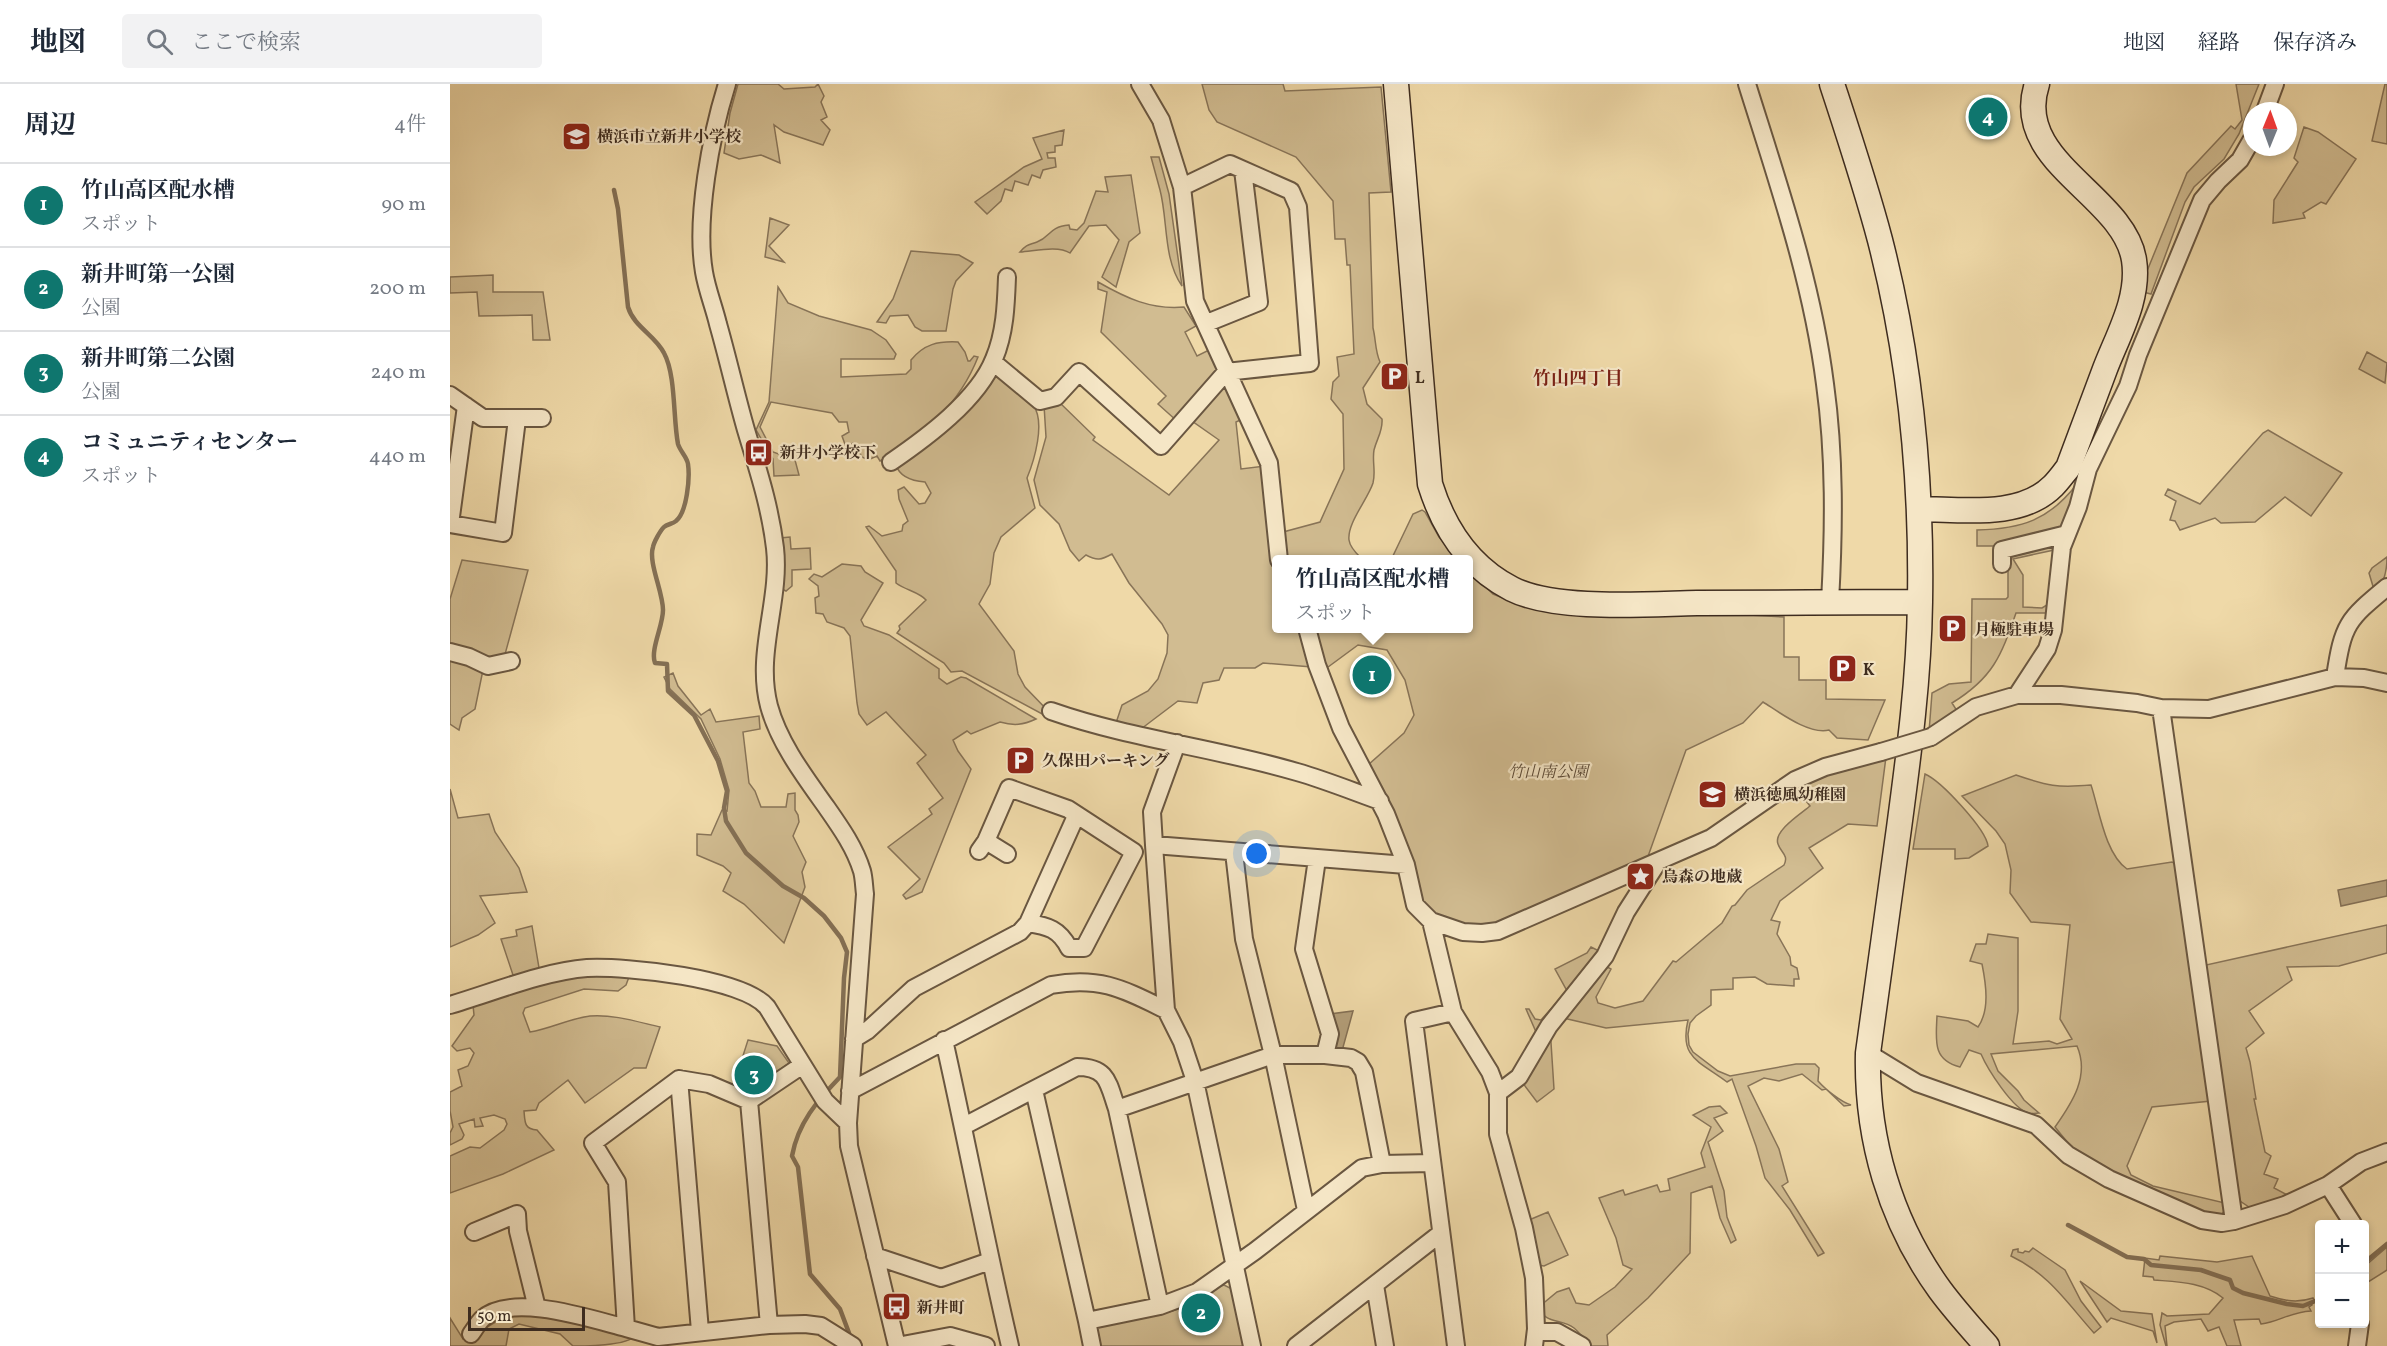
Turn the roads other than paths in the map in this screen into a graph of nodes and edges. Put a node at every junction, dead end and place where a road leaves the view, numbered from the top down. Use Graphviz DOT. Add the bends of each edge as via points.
graph roads {
  1 [pos="727,84"];
  2 [pos="1140,84"];
  3 [pos="1396,84"];
  4 [pos="1747,84"];
  5 [pos="1832,84"];
  6 [pos="2037,84"];
  7 [pos="2275,84"];
  8 [pos="2268,102"];
  9 [pos="2243,155"];
  10 [pos="1243,170"];
  11 [pos="1182,187"];
  12 [pos="1007,278"];
  13 [pos="1207,323"];
  14 [pos="993,362"];
  15 [pos="1226,372"];
  16 [pos="450,395"];
  17 [pos="466,406"];
  18 [pos="2101,412"];
  19 [pos="542,418"];
  20 [pos="517,419"];
  21 [pos="891,462"];
  22 [pos="1919,509"];
  23 [pos="2067,534"];
  24 [pos="1278,555"];
  25 [pos="1467,555"];
  26 [pos="1473,562"];
  27 [pos="2002,564"];
  28 [pos="2387,587"];
  29 [pos="1830,602"];
  30 [pos="1920,602"];
  31 [pos="1308,633"];
  32 [pos="450,652"];
  33 [pos="511,661"];
  34 [pos="2335,677"];
  35 [pos="2387,683"];
  36 [pos="2018,695"];
  37 [pos="2161,708"];
  38 [pos="1051,711"];
  39 [pos="1177,743"];
  40 [pos="1380,801"];
  41 [pos="1076,816"];
  42 [pos="1154,845"];
  43 [pos="1234,852"];
  44 [pos="1007,854"];
  45 [pos="1317,859"];
  46 [pos="1658,862"];
  47 [pos="1406,865"];
  48 [pos="1431,921"];
  49 [pos="1028,923"];
  50 [pos="450,1005"];
  51 [pos="1166,1010"];
  52 [pos="1454,1012"];
  53 [pos="854,1039"];
  54 [pos="944,1040"];
  55 [pos="1868,1053"];
  56 [pos="1326,1054"];
  57 [pos="1273,1055"];
  58 [pos="801,1066"];
  59 [pos="679,1079"];
  60 [pos="1196,1081"];
  61 [pos="1034,1090"];
  62 [pos="850,1091"];
  63 [pos="1498,1093"];
  64 [pos="749,1101"];
  65 [pos="1117,1110"];
  66 [pos="848,1123"];
  67 [pos="964,1126"];
  68 [pos="2387,1152"];
  69 [pos="1432,1163"];
  70 [pos="1382,1164"];
  71 [pos="2328,1185"];
  72 [pos="1306,1210"];
  73 [pos="2350,1220"];
  74 [pos="2235,1221"];
  75 [pos="474,1232"];
  76 [pos="1441,1233"];
  77 [pos="875,1256"];
  78 [pos="990,1261"];
  79 [pos="1233,1266"];
  80 [pos="1375,1285"];
  81 [pos="1160,1306"];
  82 [pos="537,1308"];
  83 [pos="1087,1321"];
  84 [pos="769,1324"];
  85 [pos="626,1328"];
  86 [pos="1321,1328"];
  87 [pos="2359,1328"];
  88 [pos="700,1331"];
  89 [pos="471,1334"];
  90 [pos="1535,1338"];
  91 [pos="853,1346"];
  92 [pos="986,1346"];
  93 [pos="1010,1346"];
  94 [pos="1092,1346"];
  95 [pos="1252,1346"];
  96 [pos="1296,1346"];
  97 [pos="1324,1346"];
  98 [pos="1385,1346"];
  99 [pos="1456,1346"];
  100 [pos="1582,1346"];
  101 [pos="1987,1346"];
  102 [pos="2357,1346"];
  1 -- 53 [label="street" via="709,164 703,219 704,272 763,479 772,526 775,553 765,680 769,705 778,730 850,843 862,872 865,910"];
  2 -- 11 [label="street" via="1161,120"];
  3 -- 25 [label="street" via="1427,462 1445,523"];
  4 -- 29 [label="street" via="1794,234 1826,384 1833,470"];
  5 -- 22 [label="street" via="1857,158 1895,313 1911,411"];
  6 -- 18 [label="street" via="2035,119 2048,151 2121,228 2131,246 2133,297"];
  7 -- 8 [label="street"];
  9 -- 18 [label="street" via="2202,200 2128,386"];
  10 -- 11 [label="street" via="1230,164"];
  10 -- 13 [label="street" via="1259,302"];
  10 -- 15 [label="street" via="1291,191 1298,207 1310,363"];
  11 -- 13 [label="street" via="1195,302"];
  12 -- 14 [label="street" via="1006,309"];
  13 -- 15 [label="street"];
  14 -- 15 [label="street" via="1040,401 1056,397 1079,372 1161,446"];
  14 -- 21 [label="street" via="972,393 931,435"];
  15 -- 24 [label="street" via="1269,463"];
  16 -- 17 [label="street"];
  17 -- 20 [label="street" via="483,418"];
  17 -- 20 [label="street" via="450,524 503,533"];
  18 -- 22 [label="street" via="2068,468 2053,487 2036,499 1996,509"];
  18 -- 23 [label="street" via="2078,507"];
  19 -- 20 [label="street"];
  22 -- 30 [label="street"];
  23 -- 27 [label="street" via="2002,550"];
  23 -- 36 [label="street" via="2047,650"];
  26 -- 29 [label="street" via="1512,589 1558,602"];
  28 -- 34 [label="street" via="2344,631"];
  29 -- 30 [label="street"];
  30 -- 55 [label="street" via="1916,694"];
  31 -- 40 [label="street" via="1341,728"];
  32 -- 33 [label="street" via="488,666"];
  34 -- 35 [label="street"];
  34 -- 37 [label="street" via="2209,709"];
  36 -- 37 [label="street" via="2061,695"];
  36 -- 46 [label="street, bridge" via="1976,707 1931,737 1825,767 1796,780 1711,838"];
  37 -- 74 [label="street"];
  38 -- 39 [label="street" via="1099,728"];
  39 -- 40 [label="street" via="1298,772"];
  39 -- 42 [label="street" via="1152,812"];
  40 -- 47 [label="street"];
  41 -- 44 [label="street" via="1068,809 1009,788 983,846"];
  41 -- 49 [label="street"];
  41 -- 49 [label="street" via="1134,852 1084,948 1069,948 1062,935"];
  42 -- 43 [label="street"];
  42 -- 51 [label="street"];
  43 -- 45 [label="street"];
  43 -- 57 [label="street" via="1244,939"];
  45 -- 47 [label="street"];
  45 -- 56 [label="street" via="1304,949 1330,1034"];
  46 -- 48 [label="street" via="1498,931 1463,932"];
  46 -- 63 [label="street" via="1626,912 1605,956 1550,1026 1519,1077"];
  47 -- 48 [label="street" via="1415,905"];
  48 -- 52 [label="street"];
  49 -- 53 [label="street" via="1020,932 914,988"];
  50 -- 58 [label="street" via="587,968 671,974 760,999"];
  51 -- 54 [label="street" via="1103,983 1072,981 1052,985"];
  51 -- 60 [label="street"];
  52 -- 63 [label="street"];
  52 -- 69 [label="street" via="1414,1021"];
  53 -- 62 [label="street"];
  54 -- 62 [label="street"];
  54 -- 67 [label="street"];
  55 -- 74 [label="street" via="1917,1083 2036,1125 2067,1155 2109,1179 2202,1220"];
  55 -- 101 [label="street" via="1873,1132 1894,1207 1923,1265"];
  56 -- 57 [label="street"];
  56 -- 70 [label="street" via="1351,1058 1364,1072"];
  57 -- 60 [label="street"];
  57 -- 72 [label="street"];
  58 -- 64 [label="street"];
  58 -- 66 [label="street" via="825,1101"];
  59 -- 64 [label="street" via="710,1084"];
  59 -- 85 [label="street" via="593,1143 617,1182"];
  59 -- 88 [label="street"];
  60 -- 65 [label="street"];
  60 -- 79 [label="street"];
  61 -- 65 [label="street" via="1077,1066 1091,1067 1100,1071"];
  61 -- 67 [label="street"];
  61 -- 83 [label="street"];
  62 -- 66 [label="street"];
  63 -- 90 [label="street" via="1498,1134 1534,1278"];
  64 -- 84 [label="street"];
  65 -- 81 [label="street"];
  66 -- 77 [label="street" via="849,1146"];
  67 -- 78 [label="street"];
  68 -- 71 [label="street" via="2361,1162"];
  69 -- 70 [label="street"];
  69 -- 76 [label="street"];
  70 -- 72 [label="street" via="1362,1168"];
  71 -- 73 [label="street"];
  71 -- 74 [label="street"];
  72 -- 79 [label="street"];
  75 -- 82 [label="street" via="518,1214 518,1231"];
  76 -- 80 [label="street"];
  76 -- 99 [label="street"];
  77 -- 78 [label="street" via="941,1278"];
  77 -- 92 [label="street" via="897,1346 950,1336"];
  78 -- 93 [label="street"];
  79 -- 81 [label="street" via="1197,1292"];
  79 -- 95 [label="street"];
  80 -- 86 [label="street"];
  80 -- 98 [label="street"];
  81 -- 83 [label="street"];
  82 -- 85 [label="street"];
  82 -- 89 [label="street" via="499,1311 483,1318"];
  83 -- 94 [label="street"];
  84 -- 88 [label="street"];
  84 -- 91 [label="street" via="821,1326"];
  85 -- 88 [label="street" via="658,1337"];
  86 -- 96 [label="street"];
  86 -- 97 [label="street"];
  87 -- 102 [label="street"];
  90 -- 100 [label="street" via="1540,1332 1557,1332"];
}
